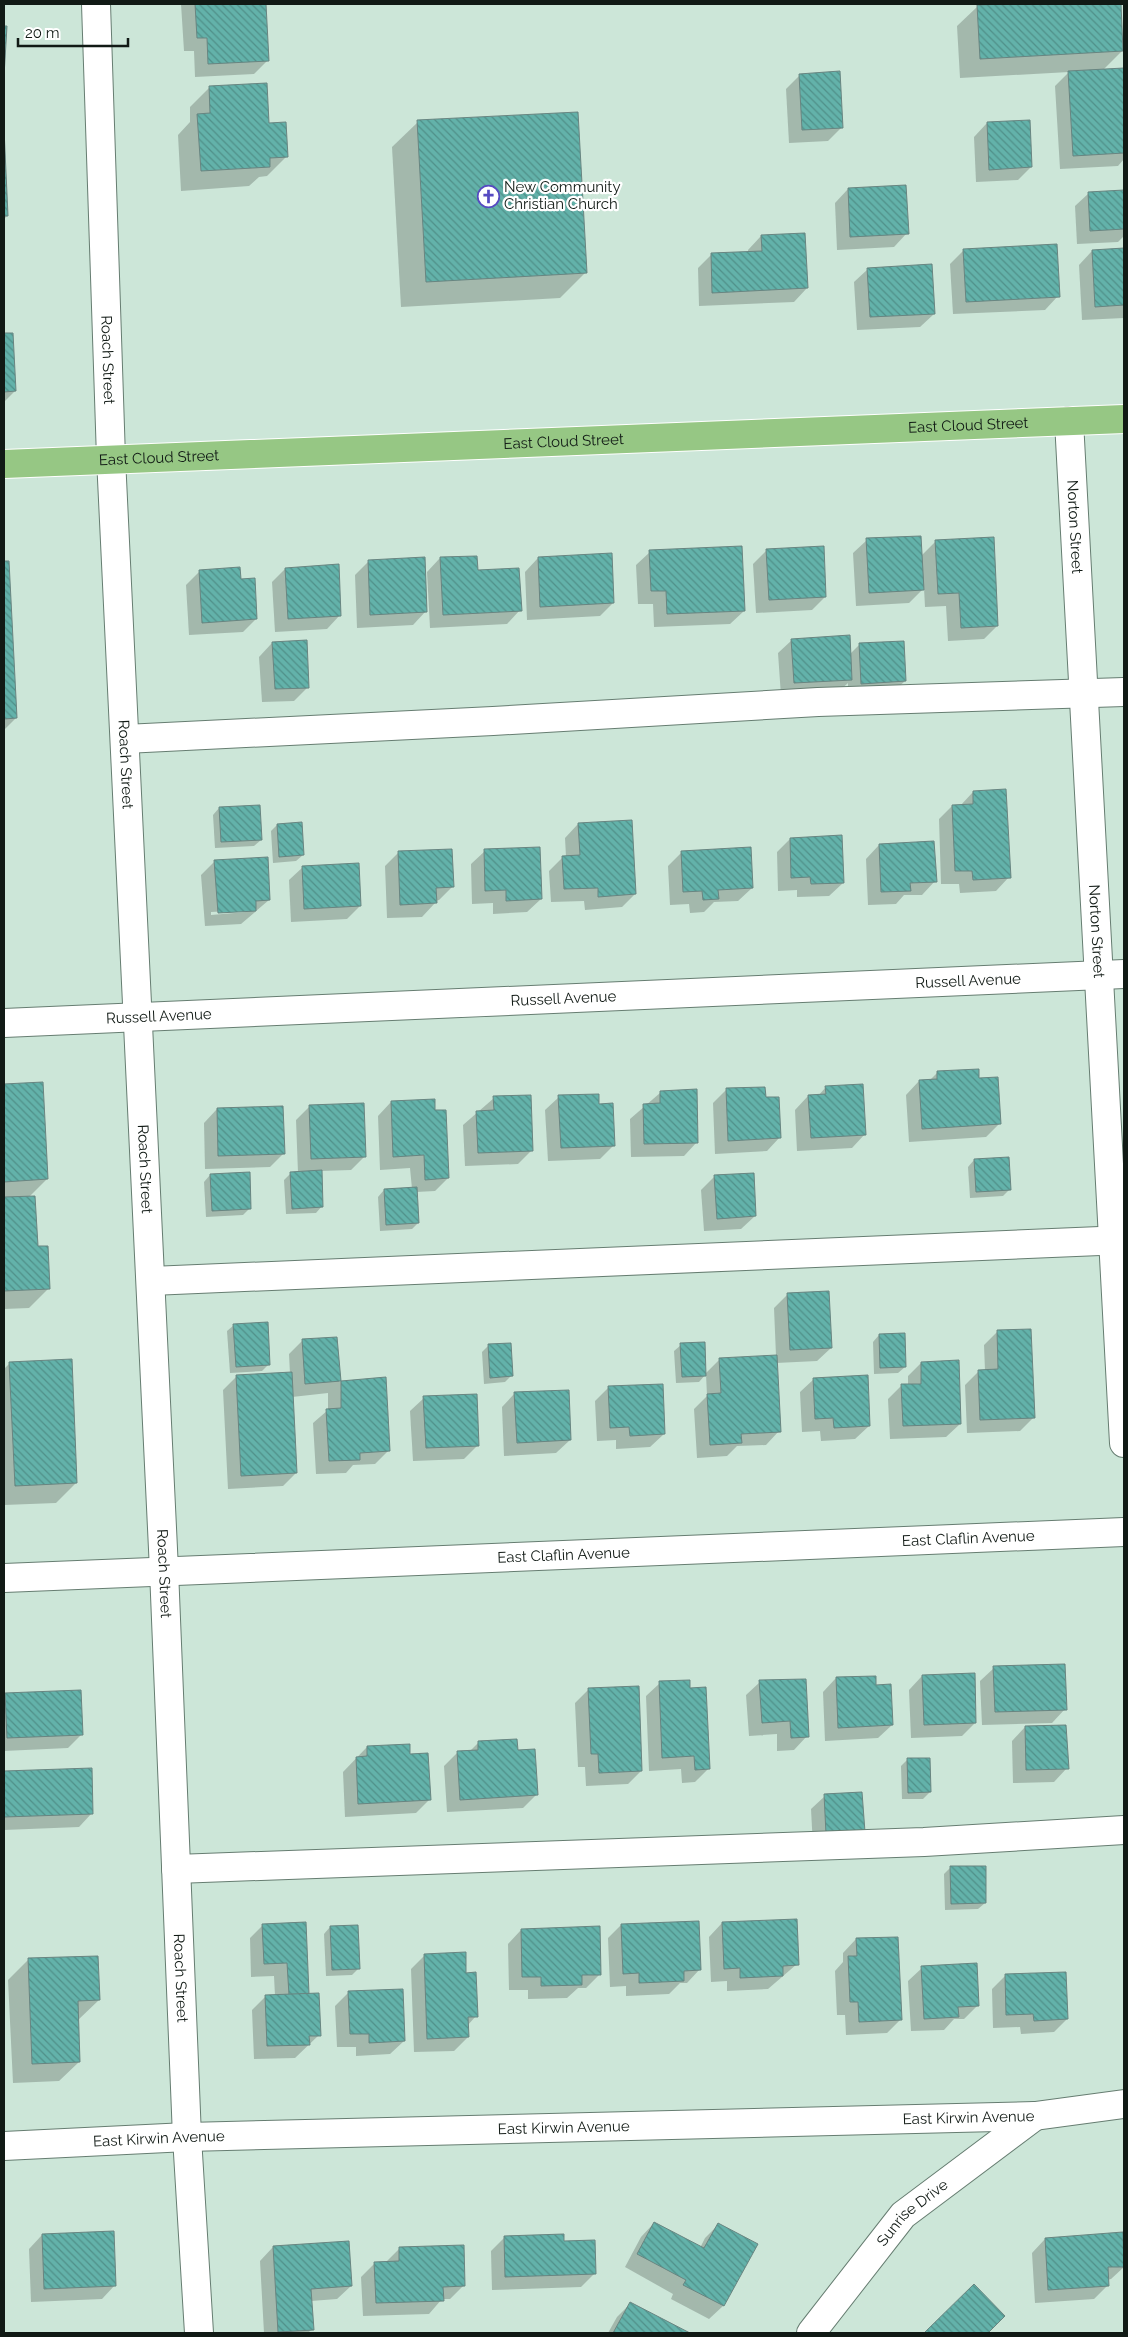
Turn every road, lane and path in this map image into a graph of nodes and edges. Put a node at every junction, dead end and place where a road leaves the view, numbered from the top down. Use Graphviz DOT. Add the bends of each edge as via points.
graph roads {
  1 [pos="96,4"];
  2 [pos="1124,419"];
  3 [pos="1069,421"];
  4 [pos="112,458"];
  5 [pos="4,464"];
  6 [pos="1124,692"];
  7 [pos="1084,693"];
  8 [pos="125,738"];
  9 [pos="1112,975"];
  10 [pos="138,1019"];
  11 [pos="4,1024"];
  12 [pos="1119,1240"];
  13 [pos="151,1281"];
  14 [pos="1124,1443"];
  15 [pos="1124,1532"];
  16 [pos="164,1570"];
  17 [pos="4,1578"];
  18 [pos="1124,1830"];
  19 [pos="176,1868"];
  20 [pos="1124,2104"];
  21 [pos="1034,2116"];
  22 [pos="187,2137"];
  23 [pos="4,2146"];
  24 [pos="199,2333"];
  25 [pos="811,2333"];
  1 -- 4 [label="street, Roach Street"];
  2 -- 3 [label="main road, East Cloud Street"];
  3 -- 4 [label="main road, East Cloud Street"];
  3 -- 7 [label="street, Norton Street"];
  4 -- 5 [label="main road, East Cloud Street"];
  4 -- 8 [label="street, Roach Street"];
  6 -- 7 [label="street"];
  7 -- 8 [label="street" via="818,702"];
  7 -- 9 [label="street, Norton Street"];
  8 -- 10 [label="street, Roach Street"];
  9 -- 10 [label="street, Russell Avenue"];
  9 -- 12 [label="street, Norton Street"];
  10 -- 11 [label="street, Russell Avenue"];
  10 -- 13 [label="street, Roach Street"];
  12 -- 13 [label="street"];
  12 -- 14 [label="street, Norton Street"];
  13 -- 16 [label="street, Roach Street"];
  15 -- 16 [label="street, East Claflin Avenue"];
  16 -- 17 [label="street, East Claflin Avenue"];
  16 -- 19 [label="street, Roach Street"];
  18 -- 19 [label="street" via="924,1842"];
  19 -- 22 [label="street, Roach Street"];
  20 -- 21 [label="street, East Kirwin Avenue"];
  21 -- 22 [label="street, East Kirwin Avenue"];
  21 -- 25 [label="street, Sunrise Drive" via="903,2216"];
  22 -- 23 [label="street, East Kirwin Avenue"];
  22 -- 24 [label="street, Roach Street"];
}
